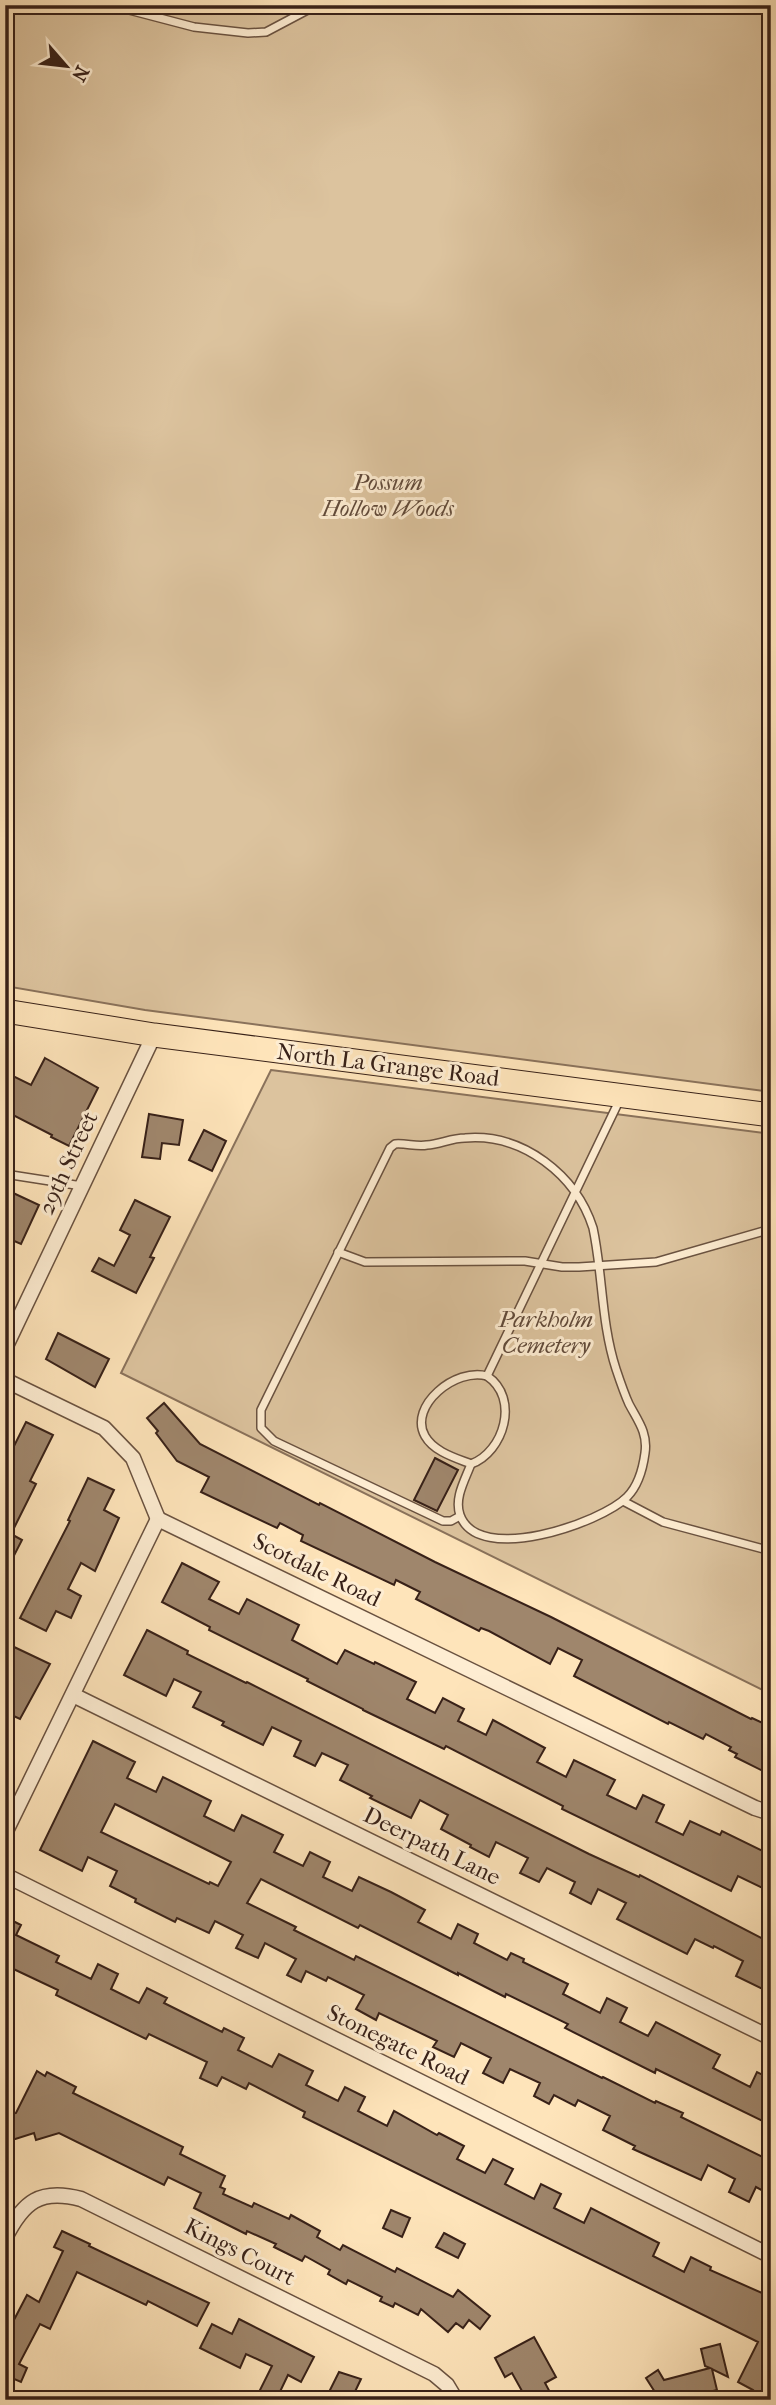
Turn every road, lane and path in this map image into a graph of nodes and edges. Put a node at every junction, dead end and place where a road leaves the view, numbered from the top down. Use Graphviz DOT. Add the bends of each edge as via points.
graph roads {
  1 [pos="110,5"];
  2 [pos="317,5"];
  3 [pos="5,1011"];
  4 [pos="153,1035"];
  5 [pos="622,1095"];
  6 [pos="771,1115"];
  7 [pos="5,1174"];
  8 [pos="82,1186"];
  9 [pos="576,1191"];
  10 [pos="771,1229"];
  11 [pos="338,1252"];
  12 [pos="541,1264"];
  13 [pos="599,1266"];
  14 [pos="5,1348"];
  15 [pos="487,1376"];
  16 [pos="5,1380"];
  17 [pos="471,1464"];
  18 [pos="623,1500"];
  19 [pos="460,1516"];
  20 [pos="158,1518"];
  21 [pos="771,1551"];
  22 [pos="73,1695"];
  23 [pos="771,1813"];
  24 [pos="5,1833"];
  25 [pos="5,1875"];
  26 [pos="771,2038"];
  27 [pos="5,2238"];
  28 [pos="771,2256"];
  29 [pos="456,2400"];
  1 -- 2 [label="lane" via="194,27 248,33 266,32"];
  3 -- 4 [label="main road, North La Grange Road"];
  4 -- 5 [label="main road, North La Grange Road"];
  4 -- 8 [label="street, 29th Street"];
  5 -- 6 [label="main road, North La Grange Road"];
  5 -- 9 [label="lane"];
  7 -- 8 [label="lane"];
  8 -- 14 [label="street, 29th Street"];
  9 -- 11 [label="lane" via="544,1160 506,1143 467,1137 426,1146 395,1144 386,1153"];
  9 -- 12 [label="lane"];
  9 -- 13 [label="lane" via="589,1214"];
  10 -- 13 [label="lane" via="656,1262"];
  11 -- 12 [label="lane" via="365,1262"];
  11 -- 19 [label="lane" via="261,1410 261,1428 274,1441 443,1521"];
  12 -- 13 [label="lane"];
  12 -- 15 [label="lane"];
  13 -- 18 [label="lane" via="610,1349 646,1440 635,1487"];
  15 -- 17 [label="lane" via="504,1398 504,1420 495,1445 482,1460"];
  15 -- 17 [label="lane" via="469,1374 449,1382 429,1402 424,1415 425,1436 440,1451"];
  16 -- 20 [label="street" via="104,1427 133,1458"];
  17 -- 19 [label="lane" via="459,1495"];
  18 -- 19 [label="lane" via="579,1524 504,1539 475,1532"];
  18 -- 21 [label="lane" via="663,1522"];
  20 -- 22 [label="street"];
  20 -- 23 [label="street, Scotdale Road"];
  22 -- 24 [label="street"];
  22 -- 26 [label="street, Deerpath Lane"];
  25 -- 28 [label="street, Stonegate Road"];
  27 -- 29 [label="street, Kings Court" via="15,2218 38,2198 52,2194 81,2199 434,2374"];
}
